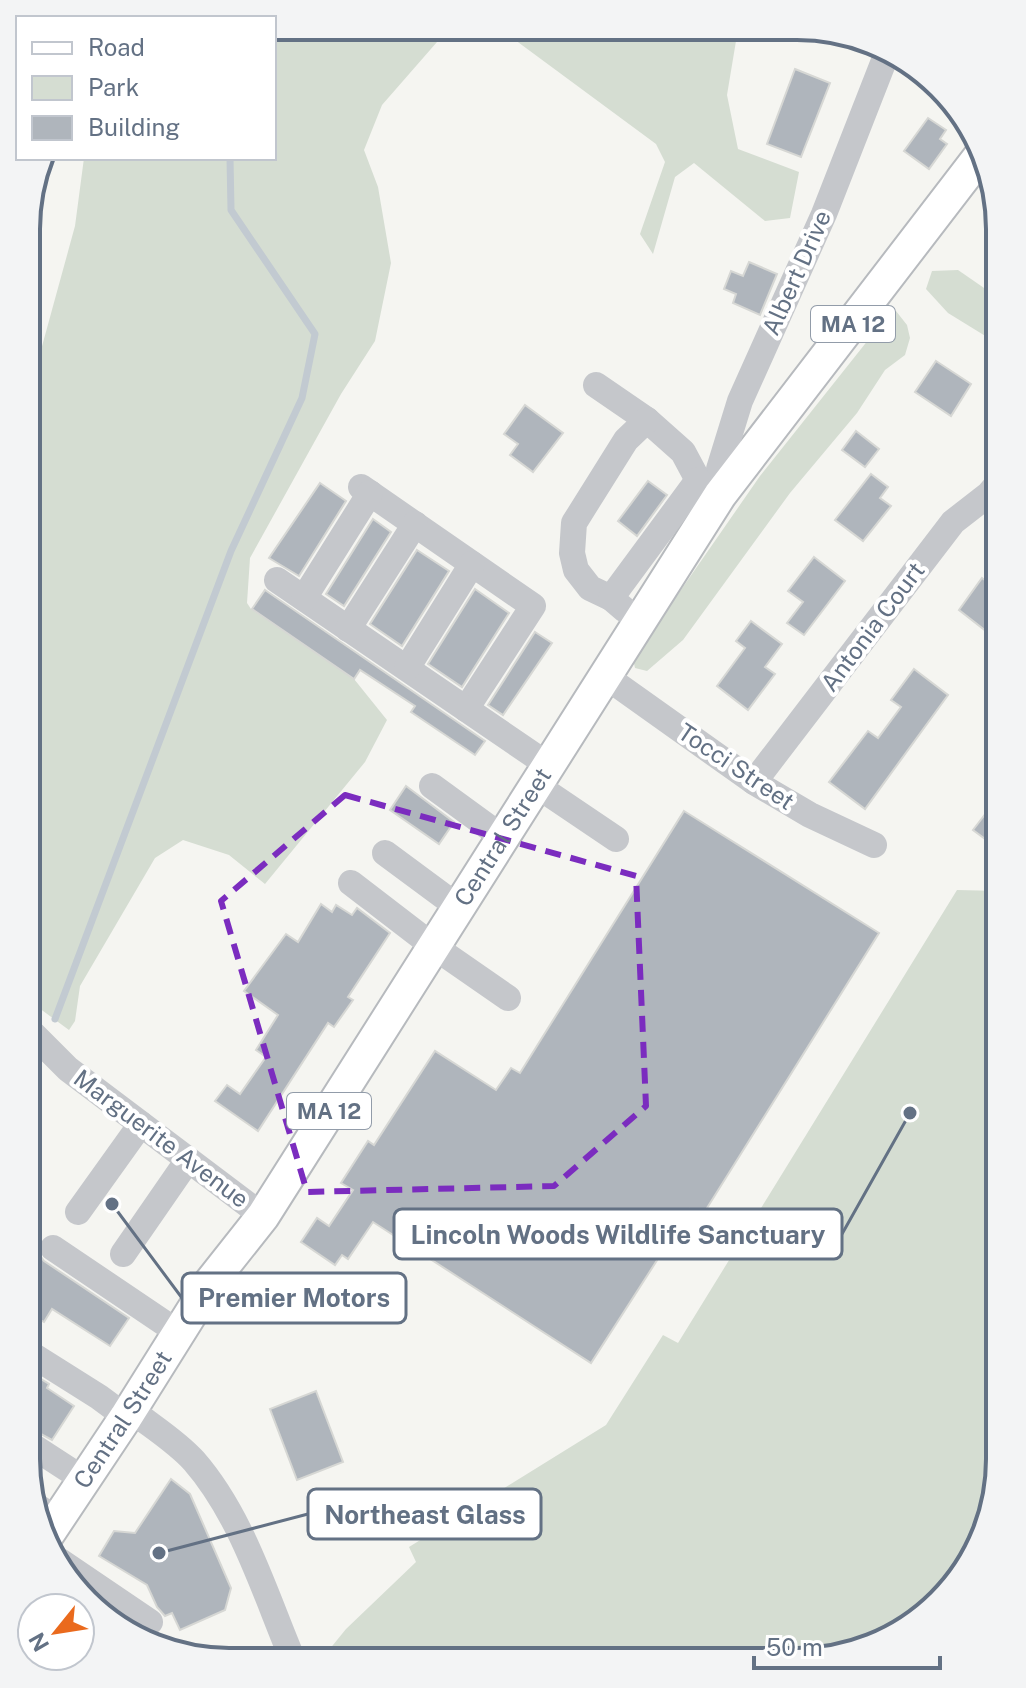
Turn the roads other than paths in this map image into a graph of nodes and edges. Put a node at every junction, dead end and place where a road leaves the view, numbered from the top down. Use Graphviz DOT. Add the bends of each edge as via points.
graph roads {
  1 [pos="884,61"];
  2 [pos="974,163"];
  3 [pos="596,385"];
  4 [pos="647,420"];
  5 [pos="709,488"];
  6 [pos="986,499"];
  7 [pos="415,524"];
  8 [pos="472,564"];
  9 [pos="277,580"];
  10 [pos="304,598"];
  11 [pos="611,598"];
  12 [pos="640,622"];
  13 [pos="348,629"];
  14 [pos="407,668"];
  15 [pos="605,676"];
  16 [pos="466,709"];
  17 [pos="542,775"];
  18 [pos="754,782"];
  19 [pos="432,786"];
  20 [pos="502,837"];
  21 [pos="616,839"];
  22 [pos="874,845"];
  23 [pos="385,853"];
  24 [pos="351,883"];
  25 [pos="458,907"];
  26 [pos="433,946"];
  27 [pos="508,998"];
  28 [pos="40,1041"];
  29 [pos="141,1124"];
  30 [pos="188,1160"];
  31 [pos="78,1212"];
  32 [pos="263,1216"];
  33 [pos="53,1248"];
  34 [pos="123,1254"];
  35 [pos="179,1333"];
  36 [pos="40,1360"];
  37 [pos="129,1414"];
  38 [pos="40,1451"];
  39 [pos="83,1479"];
  40 [pos="49,1517"];
  41 [pos="79,1574"];
  42 [pos="150,1622"];
  43 [pos="288,1648"];
  1 -- 5 [label="street, Albert Drive" via="824,214 740,401"];
  2 -- 5 [label="main road, Central Street / MA 12"];
  3 -- 4 [label="street"];
  4 -- 5 [label="street" via="683,452"];
  4 -- 11 [label="street" via="626,440 574,523 576,570 590,588"];
  5 -- 11 [label="street"];
  5 -- 12 [label="main road, Central Street / MA 12"];
  6 -- 18 [label="street, Antonia Court" via="953,522"];
  7 -- 8 [label="street"];
  7 -- 10 [label="street" via="365,490"];
  7 -- 13 [label="street"];
  8 -- 14 [label="street"];
  8 -- 16 [label="street" via="533,606"];
  9 -- 10 [label="street"];
  10 -- 13 [label="street"];
  11 -- 12 [label="street"];
  12 -- 15 [label="main road, Central Street / MA 12"];
  13 -- 14 [label="street"];
  14 -- 16 [label="street"];
  15 -- 17 [label="main road, Central Street / MA 12"];
  15 -- 18 [label="street, Tocci Street"];
  16 -- 17 [label="street"];
  17 -- 20 [label="main road, Central Street / MA 12"];
  17 -- 21 [label="street"];
  18 -- 22 [label="street, Tocci Street"];
  19 -- 20 [label="street"];
  20 -- 25 [label="main road, Central Street / MA 12"];
  23 -- 25 [label="street"];
  24 -- 26 [label="street"];
  25 -- 26 [label="main road, Central Street / MA 12"];
  26 -- 27 [label="street"];
  26 -- 32 [label="main road, Central Street / MA 12"];
  28 -- 29 [label="street, Marguerite Avenue"];
  29 -- 30 [label="street, Marguerite Avenue"];
  29 -- 31 [label="street"];
  30 -- 32 [label="street, Marguerite Avenue"];
  30 -- 34 [label="street"];
  32 -- 35 [label="main road, Central Street / MA 12"];
  33 -- 35 [label="street"];
  35 -- 37 [label="main road, Central Street / MA 12"];
  36 -- 37 [label="street"];
  37 -- 39 [label="main road, Central Street / MA 12"];
  37 -- 43 [label="street" via="192,1458 215,1488"];
  38 -- 39 [label="street"];
  39 -- 40 [label="main road, Central Street / MA 12"];
  41 -- 42 [label="street"];
}
